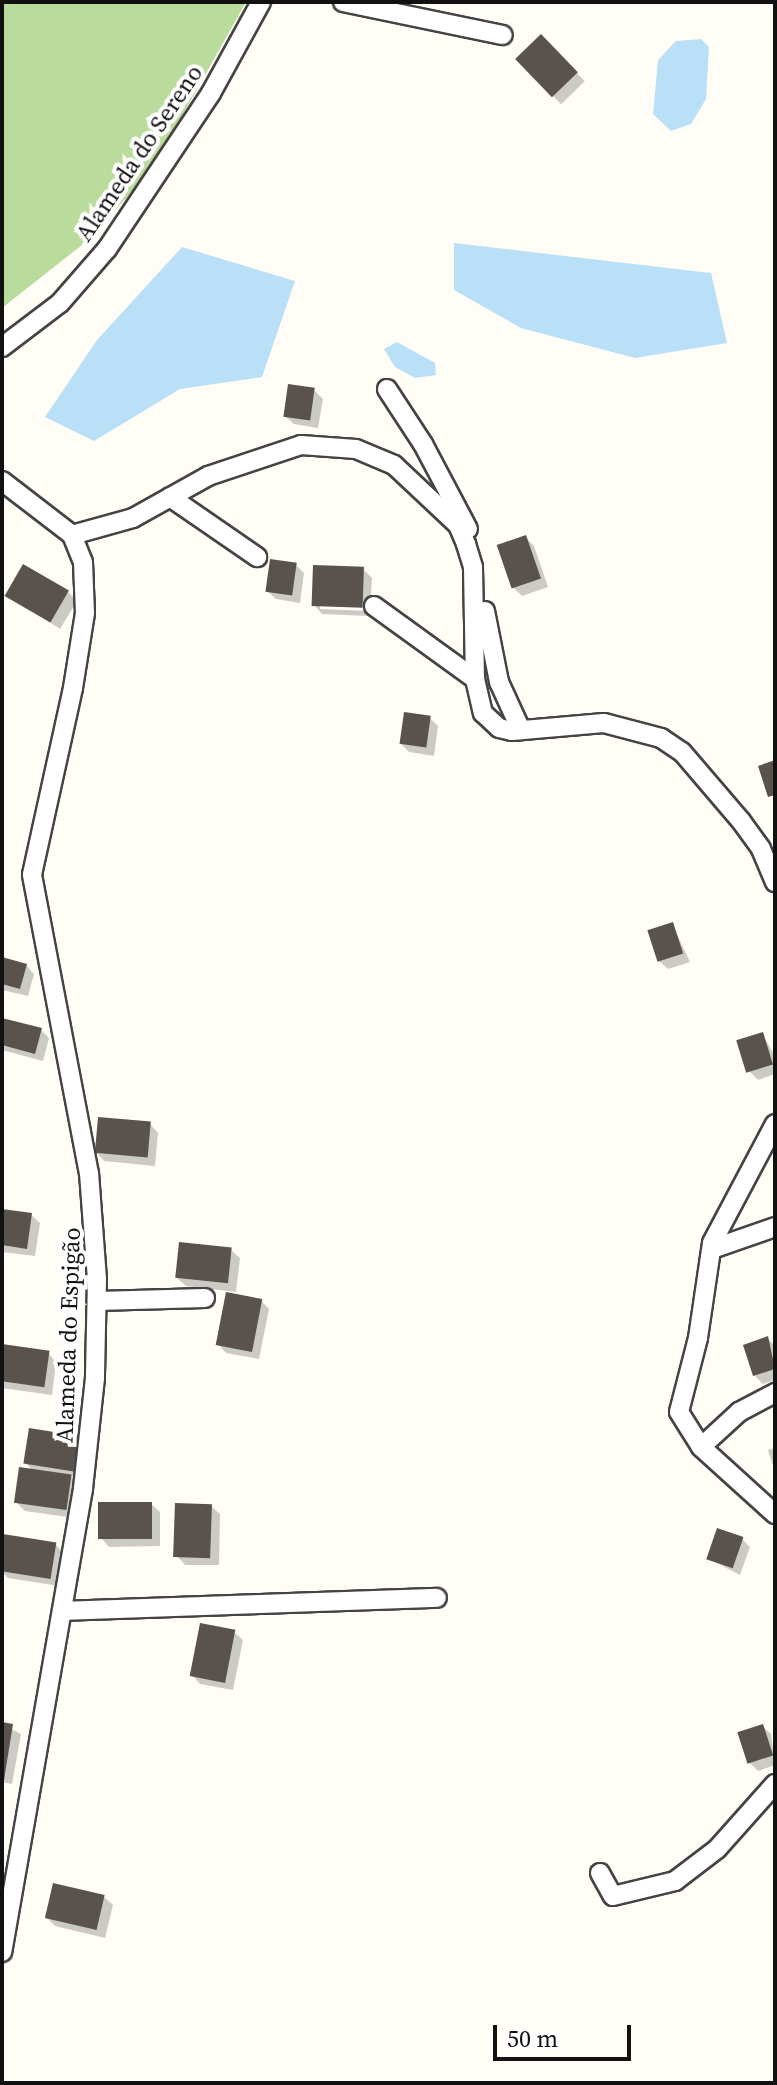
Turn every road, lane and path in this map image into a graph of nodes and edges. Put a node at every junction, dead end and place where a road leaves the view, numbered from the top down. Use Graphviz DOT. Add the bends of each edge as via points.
graph roads {
  1 [pos="261,2"];
  2 [pos="343,2"];
  3 [pos="503,35"];
  4 [pos="2,347"];
  5 [pos="387,389"];
  6 [pos="2,481"];
  7 [pos="170,497"];
  8 [pos="72,535"];
  9 [pos="257,557"];
  10 [pos="374,606"];
  11 [pos="475,679"];
  12 [pos="521,730"];
  13 [pos="775,882"];
  14 [pos="775,1124"];
  15 [pos="775,1227"];
  16 [pos="712,1249"];
  17 [pos="205,1298"];
  18 [pos="97,1301"];
  19 [pos="775,1393"];
  20 [pos="701,1447"];
  21 [pos="775,1514"];
  22 [pos="437,1598"];
  23 [pos="62,1611"];
  24 [pos="775,1784"];
  25 [pos="600,1873"];
  26 [pos="2,1952"];
  1 -- 4 [label="street, Alameda do Sereno" via="211,93 116,237 60,303"];
  2 -- 3 [label="street"];
  5 -- 12 [label="street" via="423,444 484,568 484,606 499,682"];
  6 -- 8 [label="street"];
  7 -- 8 [label="street" via="133,518"];
  7 -- 9 [label="street"];
  7 -- 11 [label="street" via="208,476 301,445 356,449 394,465 458,525 466,544 476,603"];
  8 -- 18 [label="street, Alameda do Espigão" via="83,562 85,613 32,875 95,1211"];
  10 -- 11 [label="street"];
  11 -- 12 [label="street" via="483,713 499,728"];
  12 -- 13 [label="street" via="604,723 661,738 682,752 741,821"];
  14 -- 16 [label="street" via="743,1178"];
  15 -- 16 [label="street"];
  16 -- 20 [label="street" via="692,1367 679,1396 679,1412"];
  17 -- 18 [label="street"];
  18 -- 23 [label="street, Alameda do Espigão" via="89,1444"];
  19 -- 20 [label="street" via="739,1412"];
  20 -- 21 [label="street"];
  22 -- 23 [label="street"];
  23 -- 26 [label="street, Alameda do Espigão"];
  24 -- 25 [label="street" via="717,1849 675,1881 613,1896"];
}
